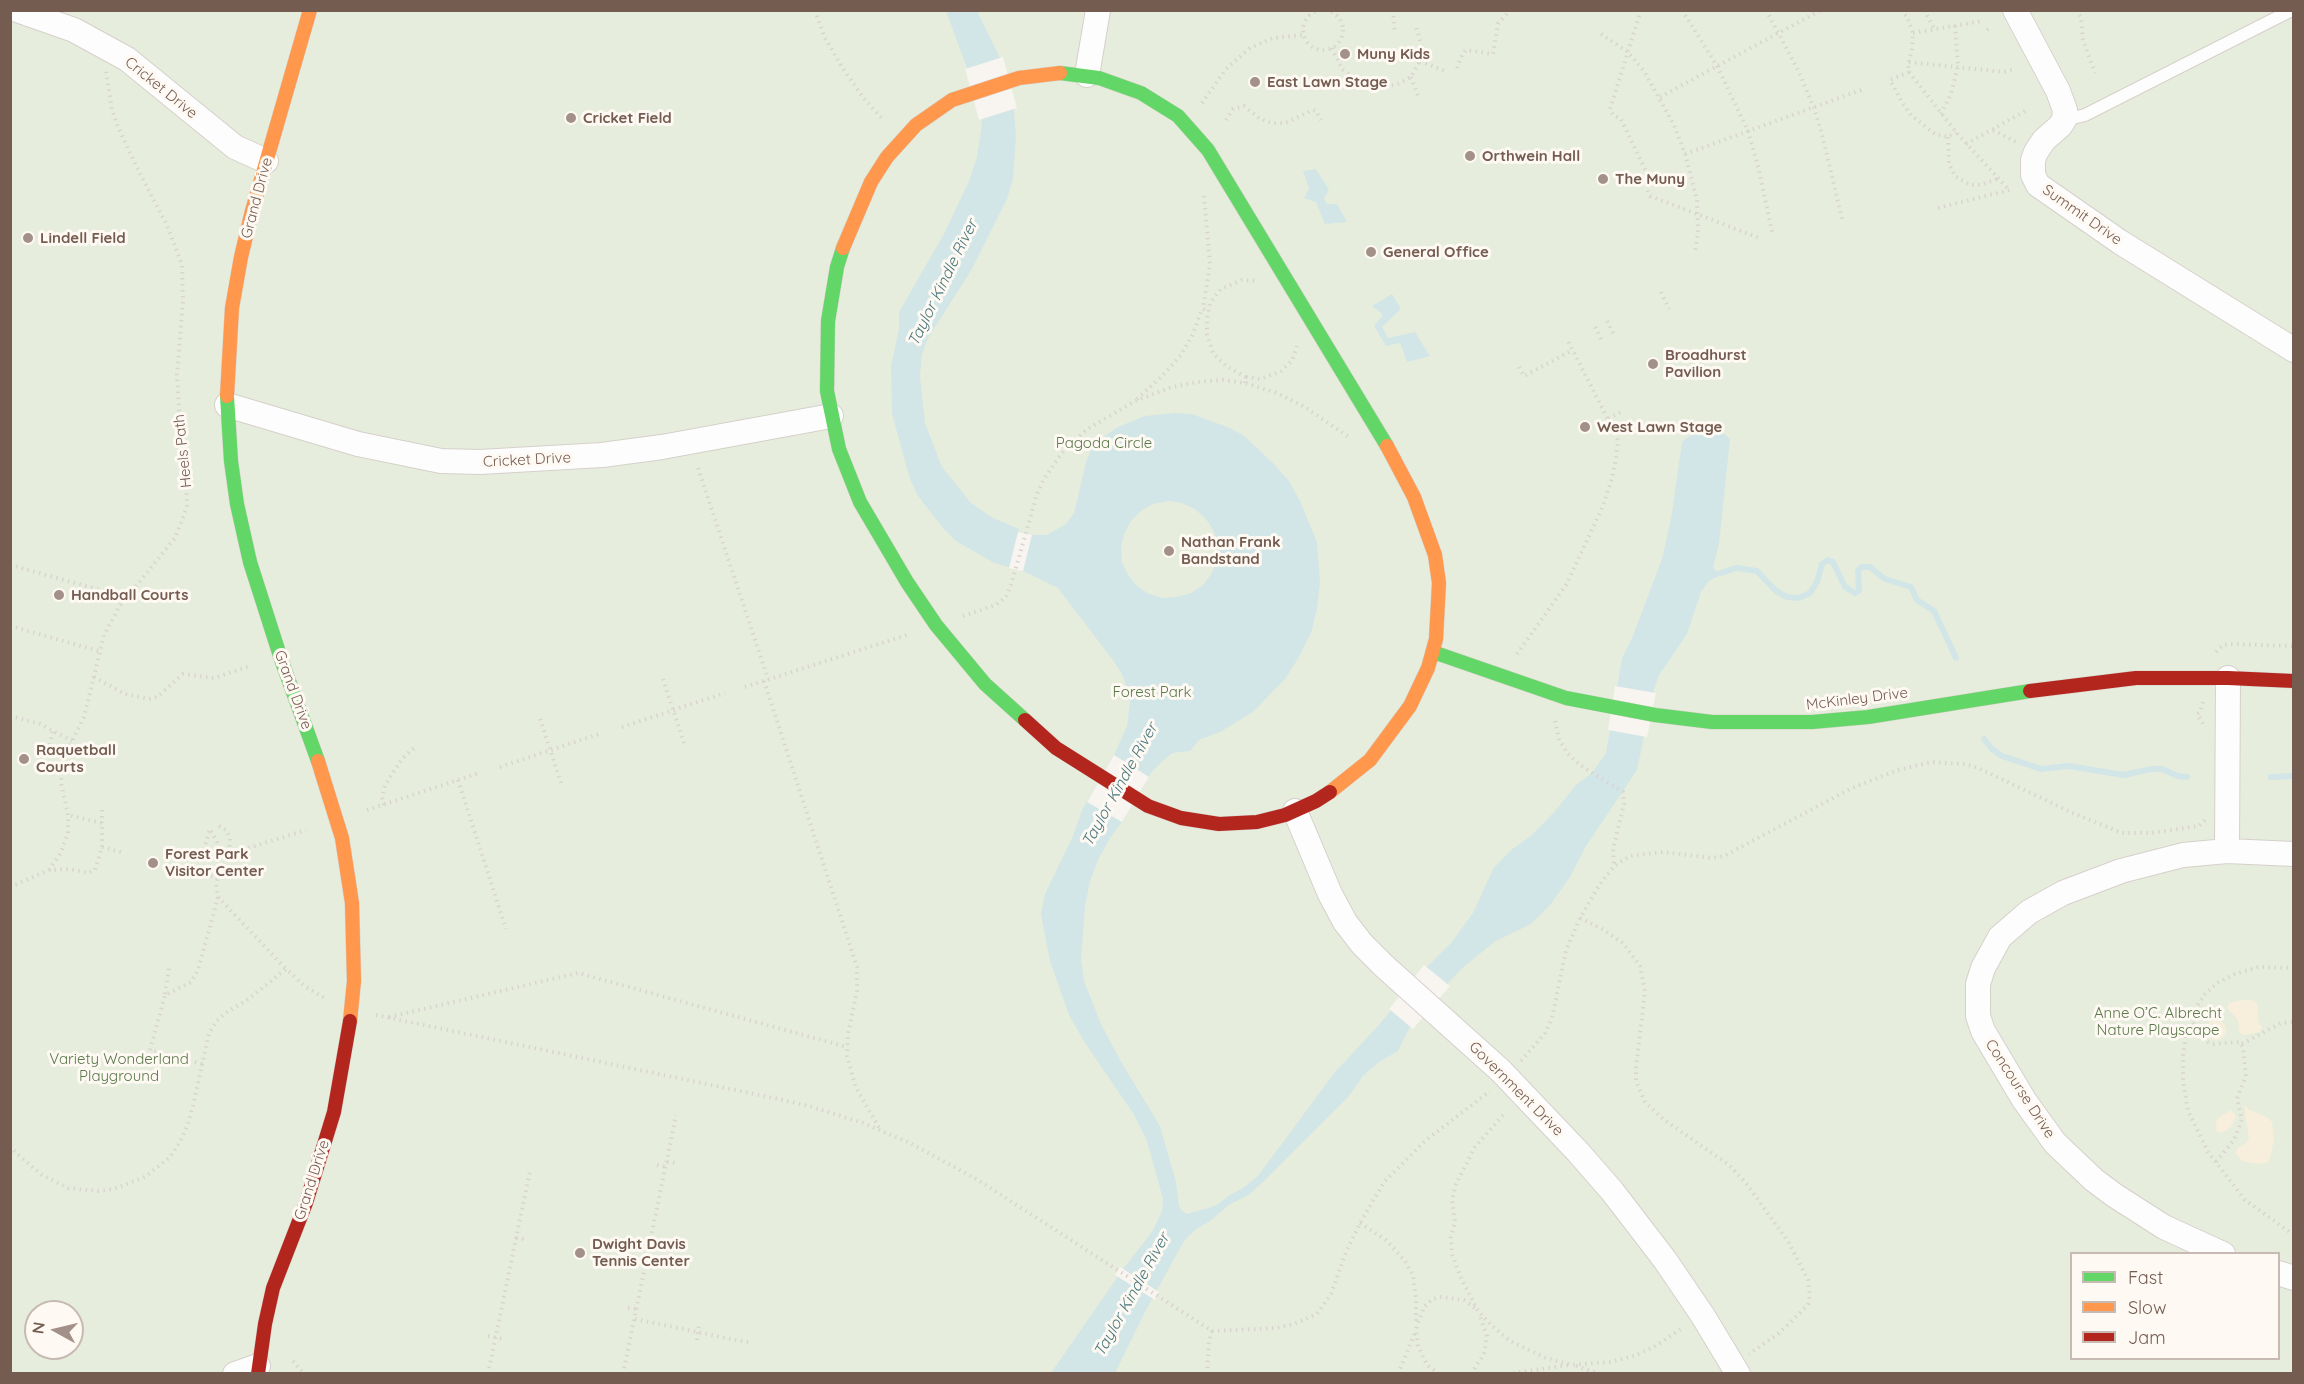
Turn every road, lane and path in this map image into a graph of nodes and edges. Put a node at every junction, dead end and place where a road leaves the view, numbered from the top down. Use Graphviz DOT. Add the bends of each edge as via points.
graph roads {
  1 [pos="17,10"];
  2 [pos="310,10"];
  3 [pos="815,10"];
  4 [pos="1098,10"];
  5 [pos="1393,10"];
  6 [pos="1510,10"];
  7 [pos="1641,10"];
  8 [pos="1682,10"];
  9 [pos="1766,10"];
  10 [pos="1821,10"];
  11 [pos="1901,10"];
  12 [pos="1924,10"];
  13 [pos="2015,10"];
  14 [pos="2076,10"];
  15 [pos="2292,10"];
  16 [pos="1328,11"];
  17 [pos="1982,21"];
  18 [pos="1415,24"];
  19 [pos="1955,26"];
  20 [pos="1935,30"];
  21 [pos="1780,33"];
  22 [pos="1913,33"];
  23 [pos="1395,34"];
  24 [pos="1602,34"];
  25 [pos="1304,35"];
  26 [pos="1332,48"];
  27 [pos="1628,52"];
  28 [pos="1420,62"];
  29 [pos="1910,62"];
  30 [pos="1717,66"];
  31 [pos="1958,66"];
  32 [pos="1457,68"];
  33 [pos="2014,69"];
  34 [pos="1447,72"];
  35 [pos="1909,72"];
  36 [pos="2095,73"];
  37 [pos="106,75"];
  38 [pos="1087,75"];
  39 [pos="1411,77"];
  40 [pos="1864,89"];
  41 [pos="1660,97"];
  42 [pos="1419,98"];
  43 [pos="1202,103"];
  44 [pos="1814,108"];
  45 [pos="2025,111"];
  46 [pos="1941,114"];
  47 [pos="1226,120"];
  48 [pos="1321,120"];
  49 [pos="2064,120"];
  50 [pos="884,121"];
  51 [pos="1992,129"];
  52 [pos="1748,131"];
  53 [pos="1956,132"];
  54 [pos="1948,137"];
  55 [pos="1966,144"];
  56 [pos="2021,145"];
  57 [pos="1685,154"];
  58 [pos="266,161"];
  59 [pos="2000,178"];
  60 [pos="1207,191"];
  61 [pos="1938,208"];
  62 [pos="1698,214"];
  63 [pos="1842,219"];
  64 [pos="1773,236"];
  65 [pos="1762,239"];
  66 [pos="1695,252"];
  67 [pos="1262,282"];
  68 [pos="1661,292"];
  69 [pos="1669,309"];
  70 [pos="1205,310"];
  71 [pos="1607,321"];
  72 [pos="1595,327"];
  73 [pos="1615,337"];
  74 [pos="1568,341"];
  75 [pos="1298,342"];
  76 [pos="1603,343"];
  77 [pos="1573,350"];
  78 [pos="2294,350"];
  79 [pos="1519,367"];
  80 [pos="1246,377"];
  81 [pos="1245,383"];
  82 [pos="1134,401"];
  83 [pos="227,405"];
  84 [pos="1622,412"];
  85 [pos="831,416"];
  86 [pos="1608,418"];
  87 [pos="1357,439"];
  88 [pos="698,468"];
  89 [pos="10,565"];
  90 [pos="126,597"];
  91 [pos="958,618"];
  92 [pos="10,626"];
  93 [pos="914,633"];
  94 [pos="2294,646"];
  95 [pos="99,651"];
  96 [pos="1433,652"];
  97 [pos="2214,656"];
  98 [pos="1515,658"];
  99 [pos="250,666"];
  100 [pos="94,677"];
  101 [pos="2228,678"];
  102 [pos="663,679"];
  103 [pos="766,680"];
  104 [pos="2294,681"];
  105 [pos="745,687"];
  106 [pos="725,693"];
  107 [pos="673,710"];
  108 [pos="10,716"];
  109 [pos="1556,716"];
  110 [pos="540,719"];
  111 [pos="622,727"];
  112 [pos="53,730"];
  113 [pos="602,733"];
  114 [pos="72,741"];
  115 [pos="684,742"];
  116 [pos="416,746"];
  117 [pos="40,750"];
  118 [pos="551,750"];
  119 [pos="48,752"];
  120 [pos="500,767"];
  121 [pos="35,769"];
  122 [pos="479,773"];
  123 [pos="458,780"];
  124 [pos="561,783"];
  125 [pos="384,805"];
  126 [pos="102,810"];
  127 [pos="368,810"];
  128 [pos="1294,812"];
  129 [pos="68,815"];
  130 [pos="102,823"];
  131 [pos="219,825"];
  132 [pos="2195,826"];
  133 [pos="306,830"];
  134 [pos="102,847"];
  135 [pos="2227,851"];
  136 [pos="124,853"];
  137 [pos="2294,854"];
  138 [pos="228,860"];
  139 [pos="1614,866"];
  140 [pos="183,868"];
  141 [pos="49,870"];
  142 [pos="191,871"];
  143 [pos="218,878"];
  144 [pos="10,887"];
  145 [pos="218,897"];
  146 [pos="1580,918"];
  147 [pos="506,929"];
  148 [pos="169,968"];
  149 [pos="2294,968"];
  150 [pos="286,969"];
  151 [pos="165,995"];
  152 [pos="332,1001"];
  153 [pos="369,1014"];
  154 [pos="387,1018"];
  155 [pos="2189,1018"];
  156 [pos="2294,1022"];
  157 [pos="2242,1044"];
  158 [pos="847,1047"];
  159 [pos="1521,1060"];
  160 [pos="202,1064"];
  161 [pos="1485,1095"];
  162 [pos="676,1115"];
  163 [pos="1503,1115"];
  164 [pos="880,1130"];
  165 [pos="10,1146"];
  166 [pos="675,1163"];
  167 [pos="2215,1163"];
  168 [pos="666,1164"];
  169 [pos="657,1165"];
  170 [pos="530,1171"];
  171 [pos="1360,1222"];
  172 [pos="511,1224"];
  173 [pos="519,1225"];
  174 [pos="2294,1235"];
  175 [pos="516,1238"];
  176 [pos="524,1239"];
  177 [pos="2219,1252"];
  178 [pos="646,1262"];
  179 [pos="655,1264"];
  180 [pos="628,1308"];
  181 [pos="636,1309"];
  182 [pos="1478,1311"];
  183 [pos="635,1319"];
  184 [pos="699,1325"];
  185 [pos="1685,1326"];
  186 [pos="1416,1329"];
  187 [pos="1212,1331"];
  188 [pos="698,1332"];
  189 [pos="488,1336"];
  190 [pos="496,1338"];
  191 [pos="504,1339"];
  192 [pos="697,1340"];
  193 [pos="750,1342"];
  194 [pos="1754,1351"];
  195 [pos="292,1361"];
  196 [pos="1571,1365"];
  197 [pos="258,1370"];
  198 [pos="236,1374"];
  199 [pos="304,1374"];
  200 [pos="370,1374"];
  201 [pos="379,1374"];
  202 [pos="488,1374"];
  203 [pos="623,1374"];
  204 [pos="1207,1374"];
  205 [pos="1398,1374"];
  206 [pos="1439,1374"];
  207 [pos="1471,1374"];
  208 [pos="1507,1374"];
  209 [pos="1600,1374"];
  210 [pos="1738,1374"];
  1 -- 58 [label="street, Cricket Drive" via="74,30 127,59 235,147"];
  2 -- 58 [label="street, Grand Drive"];
  3 -- 50 [label="path" via="842,67"];
  4 -- 38 [label="street"];
  5 -- 23 [label="path"];
  6 -- 32 [label="path" via="1498,24 1493,54 1466,50"];
  7 -- 27 [label="path"];
  8 -- 30 [label="path"];
  9 -- 21 [label="path"];
  10 -- 21 [label="path"];
  11 -- 22 [label="path"];
  12 -- 20 [label="path"];
  13 -- 49 [label="street" via="2058,91"];
  14 -- 36 [label="path"];
  15 -- 49 [label="lane" via="2085,115"];
  16 -- 25 [label="path" via="1310,15"];
  16 -- 26 [label="path" via="1338,18 1343,29 1340,41"];
  17 -- 19 [label="path"];
  18 -- 28 [label="path" via="1422,47"];
  19 -- 20 [label="path"];
  19 -- 31 [label="path"];
  20 -- 22 [label="path"];
  21 -- 30 [label="path"];
  21 -- 44 [label="path"];
  22 -- 29 [label="path"];
  24 -- 27 [label="path"];
  25 -- 26 [label="path" via="1313,47"];
  25 -- 43 [label="path" via="1273,38 1250,48 1226,69"];
  26 -- 39 [label="path" via="1342,69 1363,84 1385,87"];
  27 -- 41 [label="path"];
  27 -- 62 [label="path" via="1610,109 1621,119 1650,180 1650,196"];
  28 -- 34 [label="path"];
  28 -- 39 [label="path"];
  29 -- 31 [label="path"];
  29 -- 35 [label="path"];
  30 -- 41 [label="path"];
  30 -- 52 [label="path"];
  31 -- 33 [label="path" via="2004,72"];
  31 -- 46 [label="path"];
  35 -- 46 [label="path"];
  35 -- 54 [label="path" via="1890,80 1902,104 1935,134"];
  37 -- 90 [label="path, Heels Path" via="112,110 177,248 183,283 177,375 187,507 175,538"];
  38 -- 85 [label="street" via="1060,73 1019,78 963,96 934,111 902,139 871,182 837,267 828,321 826,372"];
  38 -- 96 [label="street" via="1141,93 1178,116 1220,167 1414,497 1435,555 1439,583"];
  39 -- 42 [label="path"];
  40 -- 44 [label="path"];
  41 -- 57 [label="path"];
  44 -- 52 [label="path"];
  44 -- 63 [label="path"];
  45 -- 51 [label="path"];
  46 -- 53 [label="path"];
  47 -- 48 [label="path" via="1233,109 1244,106 1271,123 1285,123 1313,110"];
  49 -- 78 [label="street, Summit Drive" via="2037,149 2033,175 2038,185 2129,248"];
  51 -- 55 [label="path"];
  51 -- 56 [label="path"];
  52 -- 57 [label="path"];
  52 -- 64 [label="path"];
  53 -- 54 [label="path"];
  53 -- 55 [label="path"];
  54 -- 59 [label="path" via="1949,164 1956,177 1970,185"];
  55 -- 59 [label="path"];
  57 -- 62 [label="path"];
  58 -- 83 [label="street, Grand Drive" via="232,308"];
  59 -- 61 [label="path" via="2010,190"];
  60 -- 70 [label="path" via="1204,203 1210,264"];
  62 -- 65 [label="path"];
  62 -- 66 [label="path"];
  67 -- 70 [label="path" via="1242,280 1229,284"];
  68 -- 69 [label="path"];
  70 -- 80 [label="path" via="1207,335 1214,353 1226,366"];
  70 -- 82 [label="path" via="1181,355"];
  71 -- 73 [label="path"];
  72 -- 76 [label="path"];
  74 -- 77 [label="path"];
  75 -- 80 [label="path" via="1292,361 1281,371 1268,377"];
  77 -- 79 [label="path" via="1524,376"];
  77 -- 86 [label="path"];
  80 -- 81 [label="path"];
  81 -- 82 [label="path" via="1197,382"];
  81 -- 87 [label="path" via="1305,407"];
  82 -- 91 [label="path" via="1086,430 1061,454 1044,479 1009,592 1001,602"];
  83 -- 85 [label="street, Cricket Drive" via="358,444 441,461 480,462 602,455"];
  83 -- 197 [label="street, Grand Drive" via="237,504 250,562 337,820 352,903 355,947 352,1008 333,1112 306,1203 273,1288"];
  84 -- 86 [label="path"];
  85 -- 128 [label="street" via="860,502 936,625 1010,708 1056,748 1136,799 1181,818 1220,824 1257,822"];
  86 -- 98 [label="path" via="1618,441 1612,478 1602,506 1566,585"];
  88 -- 103 [label="path"];
  89 -- 90 [label="path"];
  90 -- 95 [label="path, Heels Path" via="112,617"];
  92 -- 95 [label="path"];
  93 -- 103 [label="path"];
  94 -- 97 [label="path" via="2223,645"];
  95 -- 100 [label="path, Heels Path"];
  96 -- 101 [label="street, McKinley Drive" via="1538,690 1655,716 1712,722 1812,722 2136,678"];
  96 -- 128 [label="street" via="1410,706 1370,760 1346,781"];
  99 -- 100 [label="path" via="214,678 183,674 157,697 149,699 125,694"];
  100 -- 114 [label="path, Heels Path" via="84,717"];
  101 -- 104 [label="street, McKinley Drive"];
  101 -- 135 [label="street"];
  102 -- 107 [label="path"];
  103 -- 105 [label="path"];
  103 -- 158 [label="path" via="857,967"];
  106 -- 107 [label="path"];
  107 -- 111 [label="path"];
  107 -- 115 [label="path"];
  108 -- 112 [label="path"];
  109 -- 139 [label="path" via="1559,739 1568,754 1623,792 1624,804 1613,849"];
  110 -- 118 [label="path"];
  112 -- 114 [label="path"];
  112 -- 119 [label="path"];
  113 -- 118 [label="path"];
  114 -- 129 [label="path, Heels Path" via="61,783"];
  116 -- 125 [label="path" via="385,785"];
  117 -- 119 [label="path"];
  118 -- 120 [label="path"];
  118 -- 124 [label="path"];
  119 -- 121 [label="path" via="44,771"];
  122 -- 123 [label="path"];
  123 -- 125 [label="path"];
  123 -- 147 [label="path"];
  125 -- 127 [label="path"];
  126 -- 130 [label="path"];
  128 -- 210 [label="street, Government Drive" via="1330,894 1362,944 1514,1084 1612,1191 1686,1290"];
  129 -- 130 [label="path"];
  129 -- 141 [label="path, Heels Path" via="65,844"];
  130 -- 134 [label="path"];
  131 -- 138 [label="path" via="231,842"];
  132 -- 139 [label="path" via="2122,833 1978,768 1932,762 1852,788 1724,856 1650,852 1630,856"];
  133 -- 138 [label="path" via="239,851"];
  134 -- 136 [label="path"];
  134 -- 141 [label="path" via="92,872"];
  135 -- 137 [label="street, Concourse Drive"];
  135 -- 177 [label="street, Concourse Drive" via="2154,861 2046,901 2000,937 1983,968 1977,1000 1983,1031 2055,1143 2114,1196 2164,1227"];
  138 -- 142 [label="path" via="210,829 202,856 195,855"];
  138 -- 143 [label="path"];
  139 -- 146 [label="path"];
  140 -- 142 [label="path"];
  141 -- 144 [label="path"];
  142 -- 143 [label="path"];
  143 -- 145 [label="path"];
  145 -- 150 [label="path"];
  145 -- 151 [label="path" via="195,977"];
  146 -- 159 [label="path" via="1566,950 1552,1018 1545,1033"];
  146 -- 194 [label="path" via="1623,943 1640,966 1645,991 1636,1080 1645,1102 1662,1119 1729,1165 1746,1183 1789,1243 1808,1280 1808,1304"];
  148 -- 151 [label="path"];
  149 -- 155 [label="path" via="2271,966 2226,978 2205,994"];
  150 -- 152 [label="path" via="313,993"];
  150 -- 160 [label="path" via="216,1022"];
  151 -- 160 [label="path" via="150,1050"];
  153 -- 154 [label="path"];
  154 -- 158 [label="path" via="578,973"];
  154 -- 164 [label="path" via="793,1102"];
  155 -- 157 [label="path" via="2208,1042"];
  155 -- 167 [label="path" via="2183,1054 2186,1100 2196,1131"];
  156 -- 157 [label="path" via="2281,1023"];
  157 -- 167 [label="path" via="2246,1076 2237,1099 2242,1119 2234,1140"];
  158 -- 164 [label="path" via="856,1088"];
  160 -- 165 [label="path" via="191,1115 180,1142 159,1167 131,1184 98,1191 68,1188 42,1175"];
  161 -- 171 [label="path" via="1405,1160 1384,1182"];
  162 -- 168 [label="path"];
  163 -- 182 [label="path" via="1475,1147 1452,1200 1452,1254"];
  164 -- 187 [label="path" via="978,1180"];
  166 -- 168 [label="path"];
  167 -- 174 [label="path" via="2245,1200"];
  168 -- 169 [label="path"];
  168 -- 178 [label="path"];
  170 -- 173 [label="path"];
  171 -- 186 [label="path" via="1386,1240 1413,1275"];
  171 -- 187 [label="path" via="1331,1294 1317,1314 1276,1328"];
  172 -- 173 [label="path"];
  173 -- 175 [label="path"];
  175 -- 176 [label="path"];
  175 -- 190 [label="path"];
  178 -- 179 [label="path"];
  178 -- 181 [label="path"];
  180 -- 181 [label="path"];
  181 -- 183 [label="path"];
  182 -- 186 [label="path" via="1464,1300 1432,1299 1424,1306"];
  182 -- 196 [label="path" via="1510,1341"];
  182 -- 207 [label="path" via="1486,1336 1484,1354"];
  183 -- 188 [label="path"];
  183 -- 203 [label="path"];
  184 -- 188 [label="path"];
  185 -- 196 [label="path" via="1634,1356"];
  186 -- 205 [label="path"];
  186 -- 206 [label="path" via="1418,1346 1427,1365"];
  187 -- 204 [label="path"];
  188 -- 192 [label="path"];
  188 -- 193 [label="path"];
  189 -- 190 [label="path"];
  190 -- 191 [label="path"];
  190 -- 202 [label="path"];
  195 -- 199 [label="path"];
  196 -- 208 [label="path"];
  196 -- 209 [label="path"];
  197 -- 198 [label="street, Grand Drive"];
  200 -- 201 [label="path"];
}
